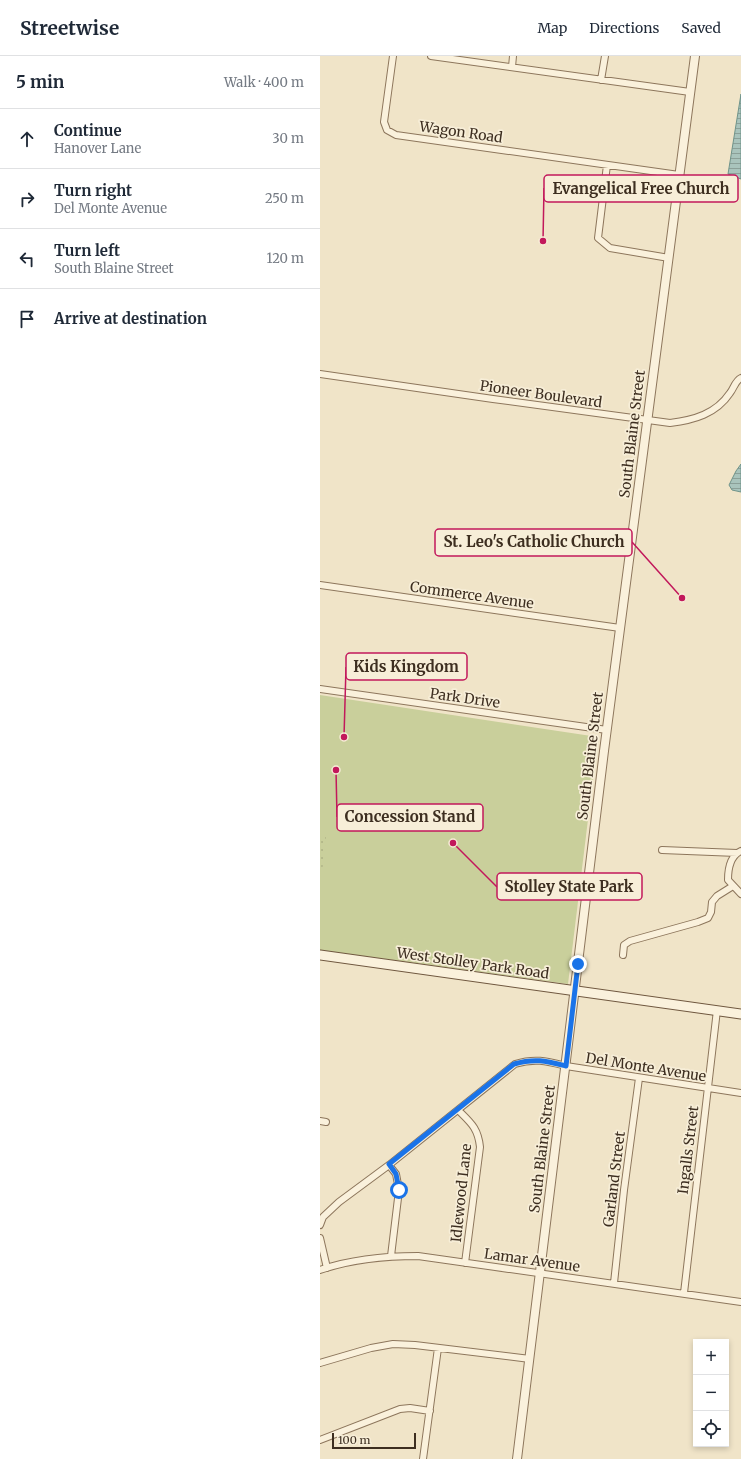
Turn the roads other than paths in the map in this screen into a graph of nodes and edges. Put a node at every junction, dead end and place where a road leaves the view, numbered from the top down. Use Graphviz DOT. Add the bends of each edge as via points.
graph roads {
  1 [pos="393,56"];
  2 [pos="430,56"];
  3 [pos="513,56"];
  4 [pos="605,56"];
  5 [pos="695,56"];
  6 [pos="512,67"];
  7 [pos="601,80"];
  8 [pos="690,92"];
  9 [pos="607,165"];
  10 [pos="679,175"];
  11 [pos="668,258"];
  12 [pos="320,374"];
  13 [pos="741,378"];
  14 [pos="647,420"];
  15 [pos="320,586"];
  16 [pos="620,628"];
  17 [pos="320,689"];
  18 [pos="607,730"];
  19 [pos="662,850"];
  20 [pos="739,852"];
  21 [pos="733,886"];
  22 [pos="741,894"];
  23 [pos="320,955"];
  24 [pos="623,955"];
  25 [pos="575,991"];
  26 [pos="717,1010"];
  27 [pos="741,1014"];
  28 [pos="566,1066"];
  29 [pos="639,1078"];
  30 [pos="708,1088"];
  31 [pos="741,1093"];
  32 [pos="458,1110"];
  33 [pos="389,1164"];
  34 [pos="320,1225"];
  35 [pos="320,1238"];
  36 [pos="391,1256"];
  37 [pos="465,1263"];
  38 [pos="327,1268"];
  39 [pos="320,1270"];
  40 [pos="540,1273"];
  41 [pos="614,1283"];
  42 [pos="684,1293"];
  43 [pos="741,1302"];
  44 [pos="438,1348"];
  45 [pos="530,1359"];
  46 [pos="320,1363"];
  47 [pos="430,1411"];
  48 [pos="320,1440"];
  49 [pos="423,1459"];
  50 [pos="517,1459"];
  1 -- 9 [label="street, Wagon Road" via="384,122 387,130 396,135"];
  2 -- 6 [label="street"];
  3 -- 6 [label="street"];
  4 -- 7 [label="street"];
  5 -- 8 [label="street, South Blaine Street"];
  6 -- 7 [label="street"];
  7 -- 8 [label="street"];
  8 -- 10 [label="street, South Blaine Street"];
  9 -- 10 [label="street, Wagon Road"];
  9 -- 11 [label="street" via="598,238 610,248"];
  10 -- 11 [label="street, South Blaine Street"];
  11 -- 14 [label="street, South Blaine Street"];
  12 -- 14 [label="street, Pioneer Boulevard"];
  13 -- 14 [label="street, Pioneer Boulevard" via="717,408 704,415 689,421 670,423"];
  14 -- 16 [label="street, South Blaine Street"];
  15 -- 16 [label="street, Commerce Avenue"];
  16 -- 18 [label="street, South Blaine Street"];
  17 -- 18 [label="street, Park Drive"];
  18 -- 25 [label="street, South Blaine Street"];
  19 -- 20 [label="street"];
  20 -- 21 [label="street" via="731,861 728,870 728,880"];
  21 -- 22 [label="street"];
  21 -- 24 [label="street" via="712,902 708,918 630,941 624,945"];
  23 -- 25 [label="main road, West Stolley Park Road"];
  25 -- 26 [label="main road, West Stolley Park Road"];
  25 -- 28 [label="street, South Blaine Street"];
  26 -- 27 [label="main road, West Stolley Park Road"];
  26 -- 30 [label="street, Ingalls Street"];
  28 -- 29 [label="street, Del Monte Avenue"];
  28 -- 32 [label="street, Del Monte Avenue" via="528,1060 514,1064"];
  28 -- 40 [label="street, South Blaine Street"];
  29 -- 30 [label="street, Del Monte Avenue"];
  29 -- 41 [label="street, Garland Street"];
  30 -- 31 [label="street, Del Monte Avenue"];
  30 -- 42 [label="street, Ingalls Street"];
  32 -- 33 [label="street, Del Monte Avenue"];
  32 -- 37 [label="street, Idlewood Lane" via="479,1136 480,1148"];
  33 -- 34 [label="street, Del Monte Avenue" via="339,1202 323,1217"];
  33 -- 36 [label="street" via="396,1174 399,1190"];
  35 -- 38 [label="street"];
  36 -- 37 [label="street, Lamar Avenue" via="418,1256"];
  36 -- 38 [label="street, Lamar Avenue"];
  37 -- 40 [label="street, Lamar Avenue"];
  38 -- 39 [label="street, Lamar Avenue"];
  40 -- 41 [label="street, Lamar Avenue"];
  40 -- 45 [label="street, South Blaine Street"];
  41 -- 42 [label="street, Lamar Avenue"];
  42 -- 43 [label="street, Lamar Avenue"];
  44 -- 45 [label="street"];
  44 -- 46 [label="street" via="393,1344"];
  44 -- 47 [label="street"];
  45 -- 50 [label="street, South Blaine Street"];
  47 -- 48 [label="street" via="400,1409"];
  47 -- 49 [label="street"];
}
